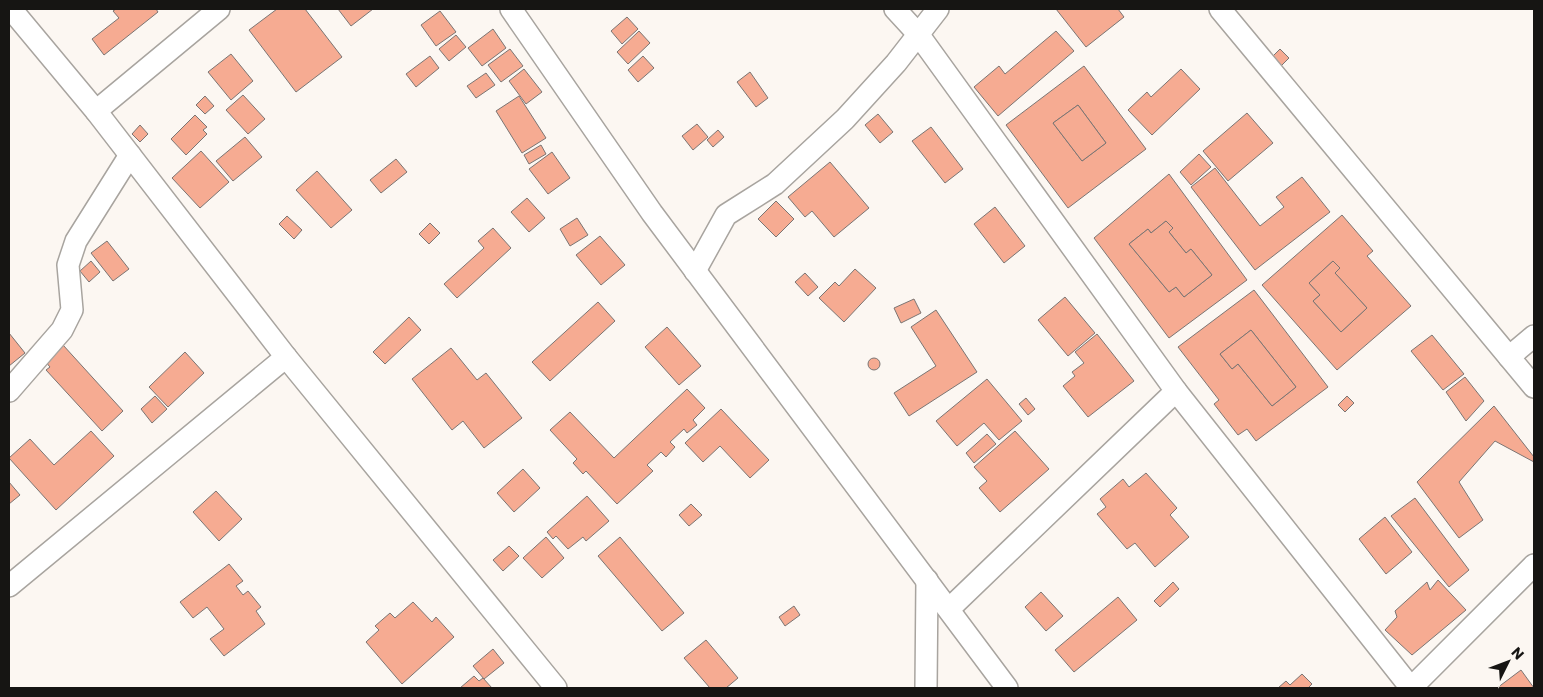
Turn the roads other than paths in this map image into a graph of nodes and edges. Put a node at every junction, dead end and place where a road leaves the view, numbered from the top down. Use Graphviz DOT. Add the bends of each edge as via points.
graph roads {
  1 [pos="11,9"];
  2 [pos="219,9"];
  3 [pos="511,9"];
  4 [pos="895,9"];
  5 [pos="938,9"];
  6 [pos="1220,9"];
  7 [pos="918,34"];
  8 [pos="96,111"];
  9 [pos="130,154"];
  10 [pos="695,271"];
  11 [pos="1534,336"];
  12 [pos="286,357"];
  13 [pos="1509,357"];
  14 [pos="1534,387"];
  15 [pos="9,390"];
  16 [pos="1176,391"];
  17 [pos="1534,565"];
  18 [pos="927,580"];
  19 [pos="9,586"];
  20 [pos="949,609"];
  21 [pos="556,688"];
  22 [pos="926,688"];
  23 [pos="1007,688"];
  24 [pos="1411,688"];
  1 -- 8 [label="street"];
  2 -- 8 [label="street"];
  3 -- 10 [label="street"];
  4 -- 7 [label="street"];
  5 -- 7 [label="street"];
  6 -- 13 [label="street"];
  7 -- 10 [label="street" via="838,126 775,184 726,215"];
  7 -- 16 [label="street"];
  8 -- 9 [label="street"];
  9 -- 12 [label="street"];
  9 -- 15 [label="street" via="76,241 68,265 72,310 62,330"];
  10 -- 18 [label="street"];
  11 -- 13 [label="street"];
  12 -- 19 [label="street"];
  12 -- 21 [label="street"];
  13 -- 14 [label="street"];
  16 -- 20 [label="street"];
  16 -- 24 [label="street"];
  17 -- 24 [label="street"];
  18 -- 20 [label="street"];
  18 -- 22 [label="street"];
  20 -- 23 [label="street"];
}
